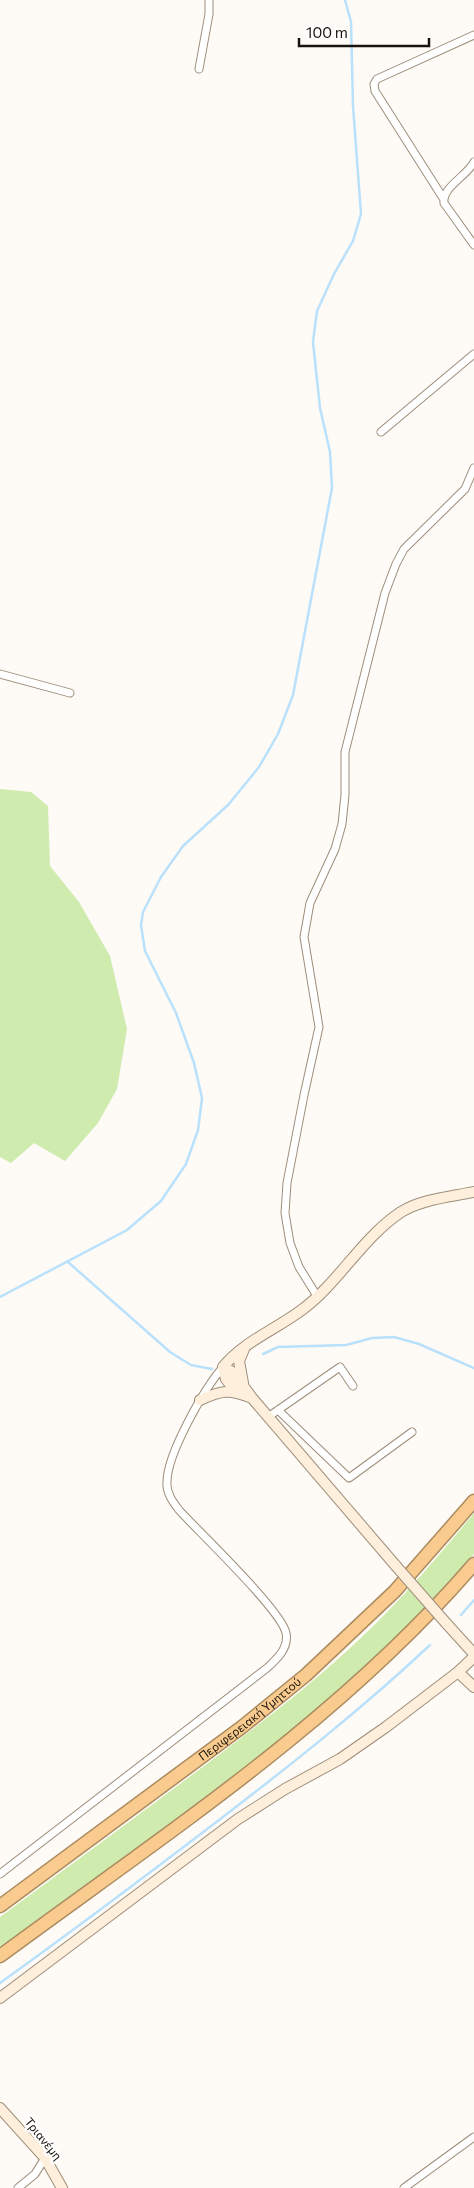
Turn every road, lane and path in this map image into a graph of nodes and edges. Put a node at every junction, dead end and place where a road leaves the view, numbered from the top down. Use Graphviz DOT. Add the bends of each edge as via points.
graph roads {
  1 [pos="209,0"];
  2 [pos="474,35"];
  3 [pos="199,69"];
  4 [pos="474,162"];
  5 [pos="443,198"];
  6 [pos="474,245"];
  7 [pos="474,354"];
  8 [pos="381,432"];
  9 [pos="474,468"];
  10 [pos="0,674"];
  11 [pos="70,693"];
  12 [pos="474,1192"];
  13 [pos="317,1296"];
  14 [pos="244,1348"];
  15 [pos="223,1367"];
  16 [pos="353,1386"];
  17 [pos="239,1388"];
  18 [pos="200,1400"];
  19 [pos="278,1410"];
  20 [pos="268,1417"];
  21 [pos="412,1432"];
  22 [pos="474,1501"];
  23 [pos="474,1564"];
  24 [pos="472,1652"];
  25 [pos="458,1672"];
  26 [pos="474,1687"];
  27 [pos="0,1874"];
  28 [pos="0,1906"];
  29 [pos="0,1956"];
  30 [pos="0,1998"];
  31 [pos="0,2108"];
  32 [pos="474,2137"];
  33 [pos="45,2158"];
  34 [pos="18,2188"];
  35 [pos="62,2188"];
  36 [pos="404,2188"];
  1 -- 3 [label="street"];
  2 -- 5 [label="street" via="385,75 374,84 375,92"];
  4 -- 5 [label="street"];
  5 -- 6 [label="street"];
  7 -- 8 [label="street"];
  9 -- 13 [label="street" via="465,489 404,549 385,593 346,745 342,824 335,849 310,902 304,937 319,1027 289,1173 285,1213 290,1243 299,1267"];
  10 -- 11 [label="street"];
  12 -- 13 [label="street" via="424,1202 402,1212 377,1231"];
  13 -- 14 [label="street" via="304,1309"];
  14 -- 15 [label="street"];
  14 -- 17 [label="street" via="239,1361"];
  15 -- 17 [label="street" via="234,1373"];
  15 -- 18 [label="street"];
  16 -- 19 [label="street" via="340,1367"];
  17 -- 18 [label="street"];
  17 -- 20 [label="street"];
  18 -- 27 [label="street" via="168,1472 168,1493 179,1510 274,1612 286,1632 285,1647 267,1668"];
  19 -- 20 [label="street"];
  19 -- 21 [label="street" via="349,1478"];
  20 -- 24 [label="street, bridge"];
  22 -- 28 [label="highway, Περιφερειακή Υμηττού" via="395,1591 306,1675 242,1727"];
  23 -- 29 [label="highway" via="400,1643 337,1702 234,1784"];
  24 -- 25 [label="street"];
  25 -- 26 [label="street"];
  25 -- 30 [label="street" via="340,1759 285,1788 238,1819"];
  31 -- 33 [label="street, Τριανέμη"];
  32 -- 36 [label="street"];
  33 -- 34 [label="street" via="35,2174"];
  33 -- 35 [label="street, Τριανέμη"];
}
